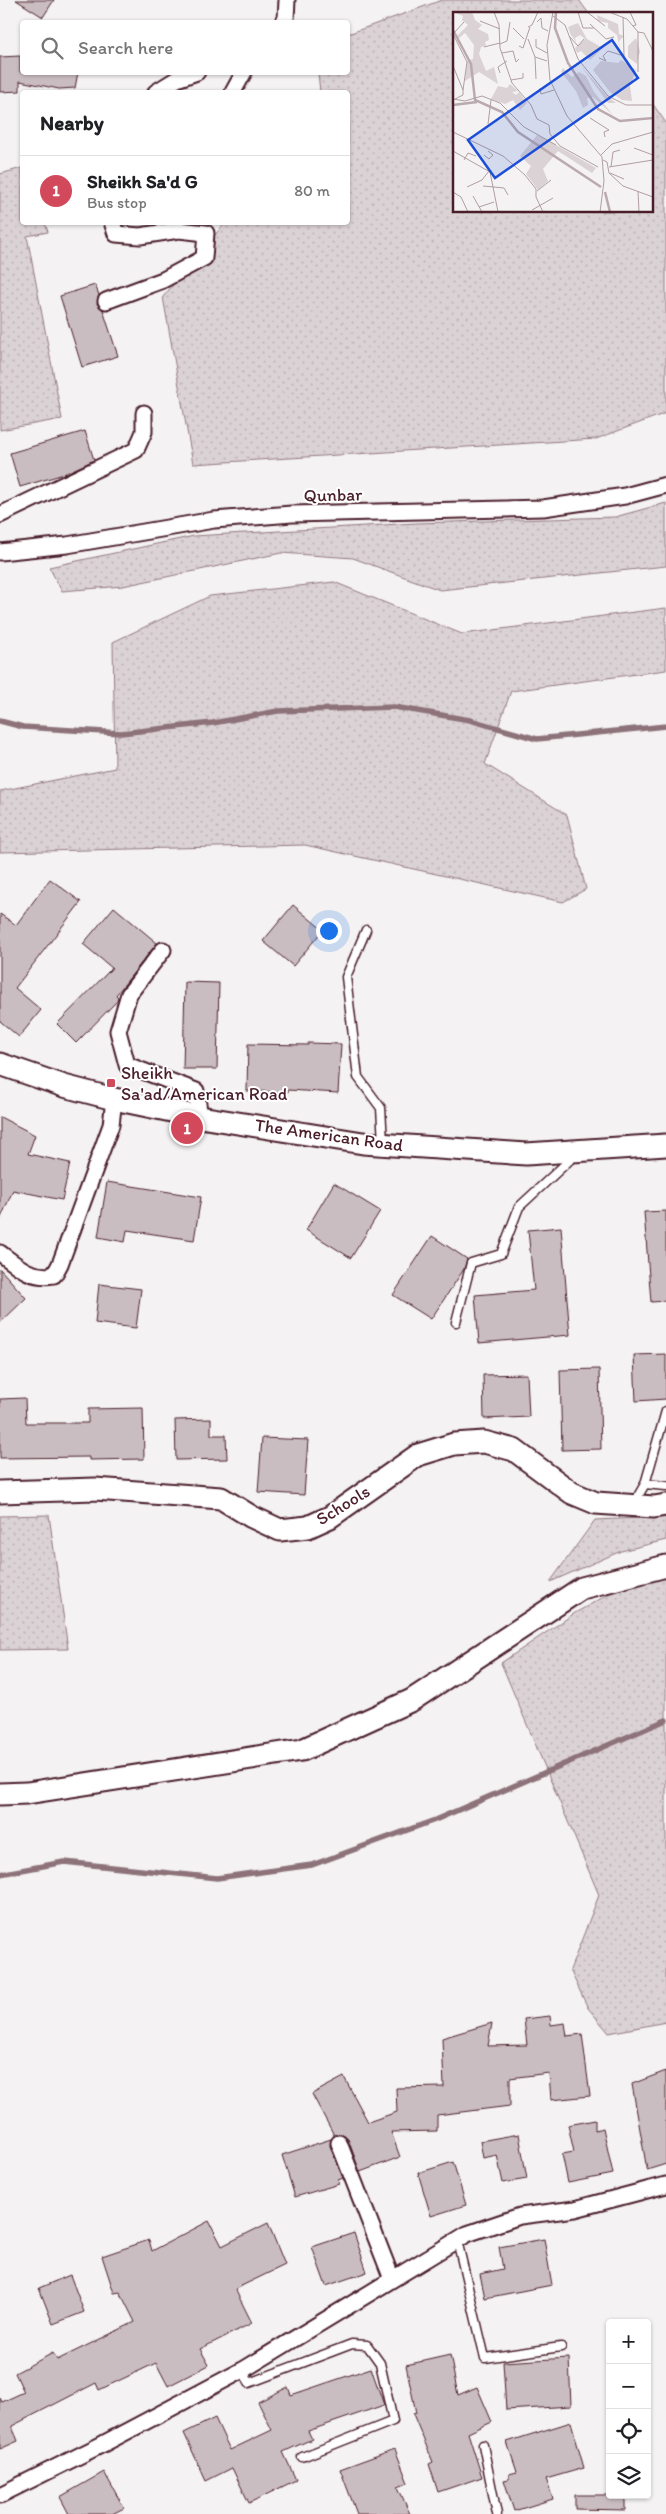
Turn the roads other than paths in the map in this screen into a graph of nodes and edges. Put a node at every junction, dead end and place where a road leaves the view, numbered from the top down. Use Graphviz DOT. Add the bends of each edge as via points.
graph roads {
  1 [pos="288,0"];
  2 [pos="284,20"];
  3 [pos="188,75"];
  4 [pos="242,75"];
  5 [pos="159,90"];
  6 [pos="234,90"];
  7 [pos="113,225"];
  8 [pos="106,301"];
  9 [pos="144,413"];
  10 [pos="666,484"];
  11 [pos="0,515"];
  12 [pos="0,552"];
  13 [pos="366,930"];
  14 [pos="163,950"];
  15 [pos="0,1064"];
  16 [pos="114,1098"];
  17 [pos="200,1117"];
  18 [pos="383,1144"];
  19 [pos="666,1145"];
  20 [pos="579,1151"];
  21 [pos="0,1253"];
  22 [pos="456,1322"];
  23 [pos="666,1411"];
  24 [pos="645,1484"];
  25 [pos="666,1486"];
  26 [pos="0,1492"];
  27 [pos="633,1505"];
  28 [pos="666,1505"];
  29 [pos="666,1566"];
  30 [pos="0,1794"];
  31 [pos="339,2143"];
  32 [pos="666,2186"];
  33 [pos="457,2240"];
  34 [pos="392,2279"];
  35 [pos="561,2347"];
  36 [pos="243,2370"];
  37 [pos="483,2445"];
  38 [pos="302,2457"];
  39 [pos="0,2495"];
  40 [pos="497,2514"];
  1 -- 2 [label="street"];
  3 -- 5 [label="street"];
  4 -- 6 [label="street"];
  7 -- 8 [label="street" via="116,234 140,236 179,230 206,233 207,238 204,258 163,280"];
  9 -- 11 [label="street" via="144,432 136,450"];
  10 -- 12 [label="street, Qunbar" via="625,496 543,508 292,514 214,520 58,546"];
  13 -- 18 [label="lane" via="346,977 358,1077 381,1108"];
  14 -- 17 [label="street" via="128,994 118,1031 127,1064 196,1091"];
  15 -- 16 [label="street, The American Road" via="64,1086"];
  16 -- 17 [label="street, The American Road"];
  16 -- 21 [label="street" via="111,1125 54,1275 40,1277 26,1272"];
  17 -- 18 [label="street, The American Road"];
  18 -- 20 [label="street, The American Road" via="526,1154"];
  19 -- 20 [label="street, The American Road"];
  20 -- 22 [label="lane" via="519,1207 501,1254 471,1263"];
  23 -- 24 [label="lane"];
  24 -- 25 [label="lane"];
  24 -- 27 [label="lane"];
  26 -- 27 [label="street, Schools" via="96,1489 221,1498 280,1530 308,1527 330,1517 418,1455 454,1444 484,1442 514,1450 572,1493 596,1503"];
  27 -- 28 [label="street, Schools"];
  29 -- 30 [label="street" via="582,1588 412,1700 302,1750 27,1793"];
  31 -- 34 [label="street"];
  32 -- 33 [label="street" via="575,2209 520,2216"];
  33 -- 34 [label="street"];
  33 -- 35 [label="lane" via="485,2358"];
  34 -- 36 [label="street"];
  36 -- 38 [label="lane" via="249,2383 352,2344 367,2345 380,2363 393,2421"];
  36 -- 39 [label="street"];
  37 -- 40 [label="lane"];
}
